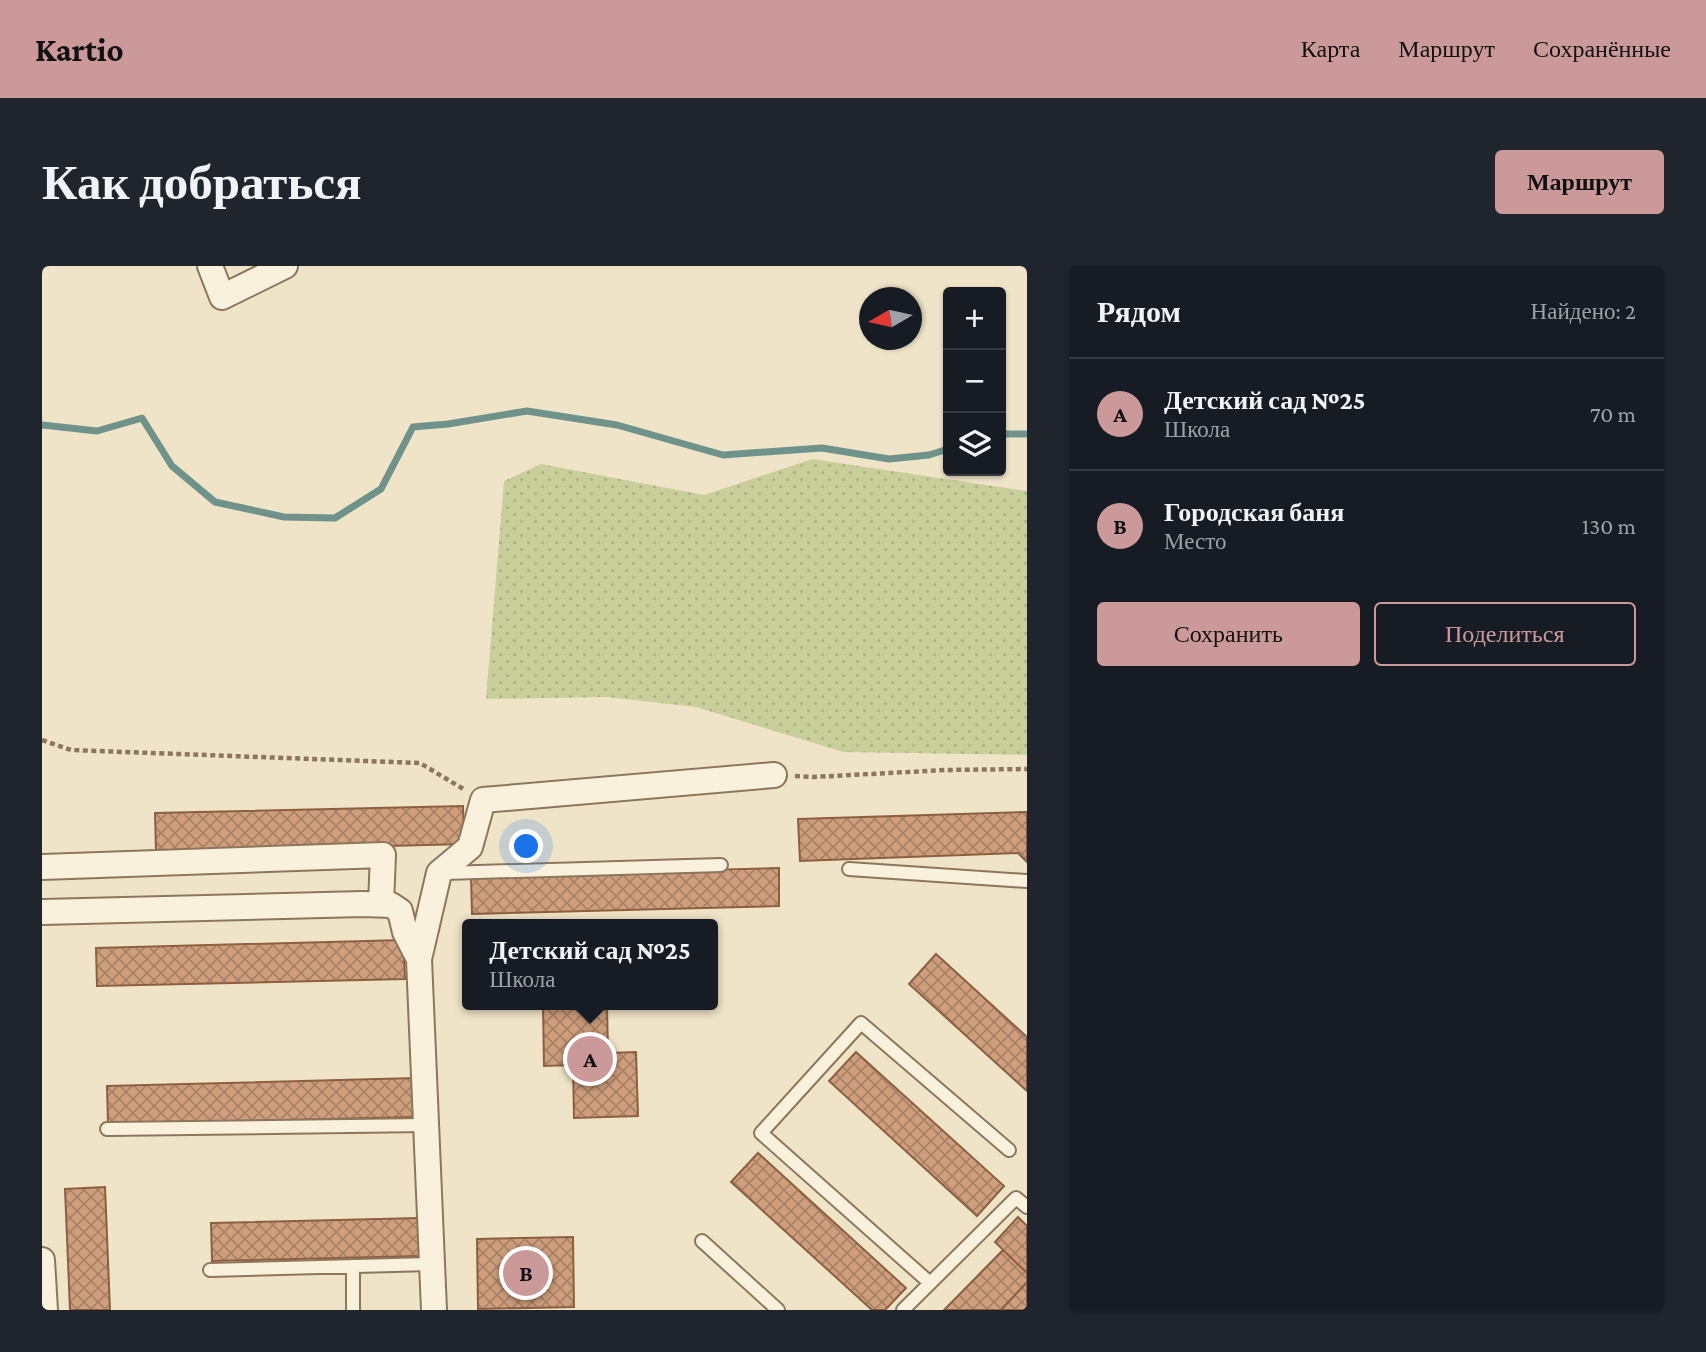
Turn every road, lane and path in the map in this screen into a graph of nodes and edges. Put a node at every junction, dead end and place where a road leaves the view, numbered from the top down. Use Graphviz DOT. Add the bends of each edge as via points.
graph roads {
  1 [pos="210,266"];
  2 [pos="285,266"];
  3 [pos="42,740"];
  4 [pos="1027,769"];
  5 [pos="774,775"];
  6 [pos="482,800"];
  7 [pos="721,865"];
  8 [pos="42,867"];
  9 [pos="849,869"];
  10 [pos="439,873"];
  11 [pos="1027,881"];
  12 [pos="381,904"];
  13 [pos="42,912"];
  14 [pos="419,959"];
  15 [pos="427,1125"];
  16 [pos="107,1129"];
  17 [pos="1010,1150"];
  18 [pos="1027,1207"];
  19 [pos="702,1241"];
  20 [pos="42,1260"];
  21 [pos="431,1264"];
  22 [pos="353,1266"];
  23 [pos="210,1270"];
  24 [pos="930,1283"];
  25 [pos="45,1310"];
  26 [pos="353,1310"];
  27 [pos="434,1310"];
  28 [pos="778,1310"];
  29 [pos="903,1310"];
  1 -- 2 [label="street" via="222,297"];
  3 -- 6 [label="path" via="71,750 420,763"];
  4 -- 5 [label="path"];
  5 -- 6 [label="street"];
  6 -- 10 [label="street" via="470,847"];
  7 -- 10 [label="lane"];
  8 -- 12 [label="street" via="383,855"];
  9 -- 11 [label="lane"];
  10 -- 14 [label="street"];
  12 -- 13 [label="street"];
  12 -- 14 [label="street" via="400,911"];
  14 -- 15 [label="street"];
  15 -- 16 [label="lane"];
  15 -- 21 [label="street"];
  17 -- 24 [label="lane" via="861,1023 761,1133"];
  18 -- 24 [label="lane" via="1016,1198"];
  19 -- 28 [label="lane"];
  20 -- 25 [label="street"];
  21 -- 22 [label="lane"];
  21 -- 27 [label="street"];
  22 -- 23 [label="lane"];
  22 -- 26 [label="lane"];
  24 -- 29 [label="lane"];
}
